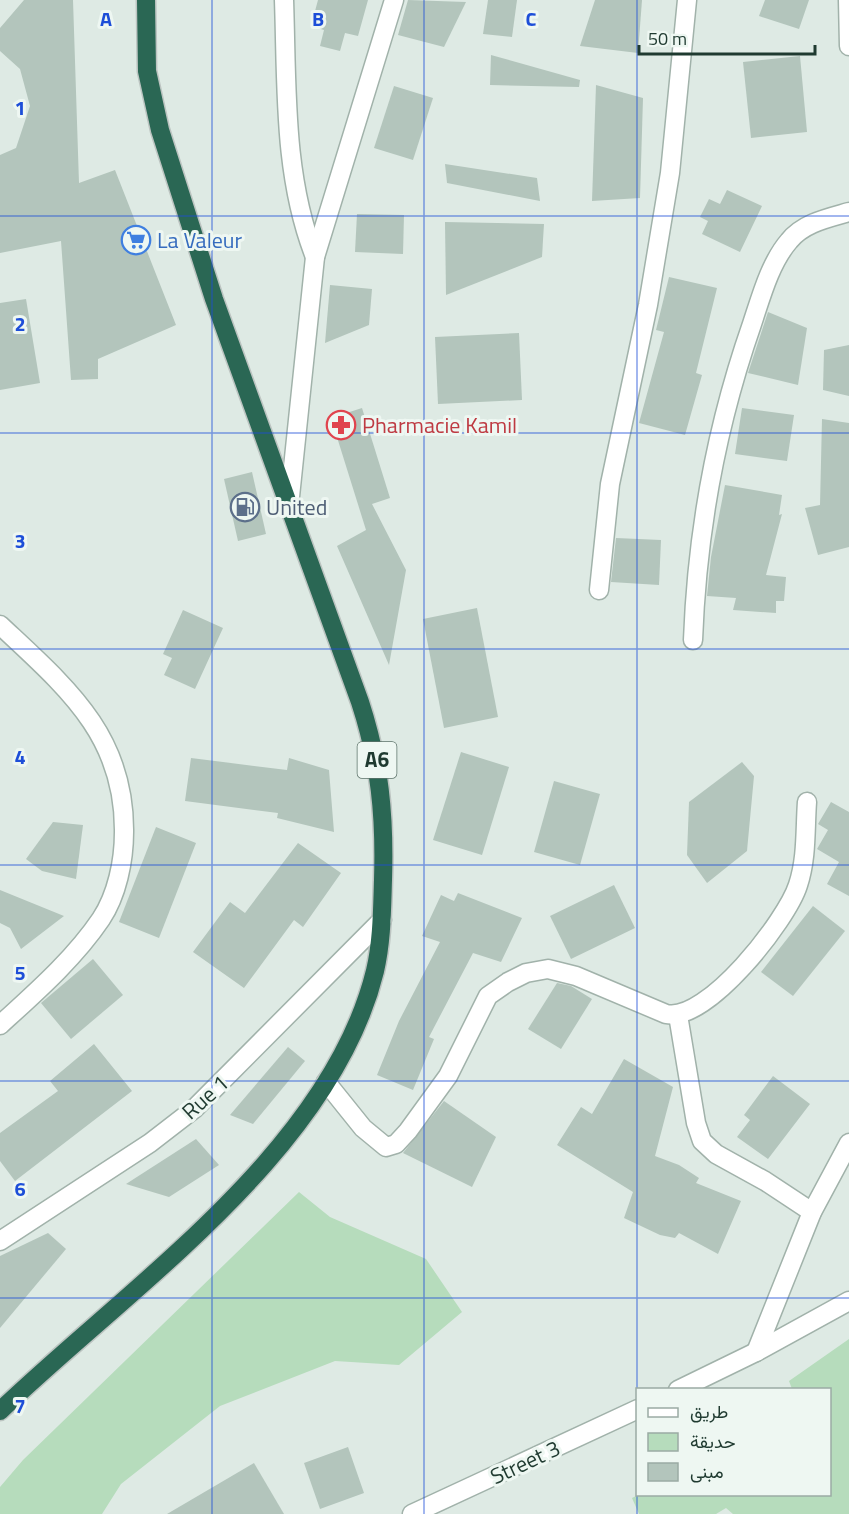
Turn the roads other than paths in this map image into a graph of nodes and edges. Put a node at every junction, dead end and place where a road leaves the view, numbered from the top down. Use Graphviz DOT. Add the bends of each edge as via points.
graph roads {
  1 [pos="146,0"];
  2 [pos="284,0"];
  3 [pos="394,0"];
  4 [pos="687,0"];
  5 [pos="848,0"];
  6 [pos="849,46"];
  7 [pos="849,212"];
  8 [pos="315,257"];
  9 [pos="289,506"];
  10 [pos="600,590"];
  11 [pos="0,625"];
  12 [pos="693,640"];
  13 [pos="807,802"];
  14 [pos="382,920"];
  15 [pos="678,1016"];
  16 [pos="0,1025"];
  17 [pos="326,1082"];
  18 [pos="849,1143"];
  19 [pos="813,1212"];
  20 [pos="0,1241"];
  21 [pos="849,1301"];
  22 [pos="756,1352"];
  23 [pos="680,1388"];
  24 [pos="636,1410"];
  25 [pos="0,1411"];
  26 [pos="412,1514"];
  1 -- 9 [label="highway, A6" via="147,71 160,130 214,299"];
  2 -- 8 [label="street" via="291,155 301,215"];
  3 -- 8 [label="street"];
  4 -- 10 [label="street" via="670,173 648,305 613,467"];
  5 -- 6 [label="street"];
  7 -- 12 [label="street" via="804,228 789,240 759,303 732,382 714,454 699,552"];
  8 -- 9 [label="street"];
  9 -- 14 [label="highway, A6" via="377,757 385,840"];
  11 -- 16 [label="street" via="33,656 102,735 121,783 124,840 121,870 102,918 78,948"];
  13 -- 15 [label="street" via="803,866 793,900 780,922 727,981"];
  14 -- 17 [label="highway, A6" via="375,972 362,1010"];
  14 -- 20 [label="street, Rue 1" via="194,1109 150,1143"];
  15 -- 17 [label="street" via="576,976 548,969 526,973 488,996 448,1076 408,1131 396,1144 386,1147 363,1128"];
  15 -- 19 [label="street" via="702,1141 716,1154"];
  17 -- 25 [label="highway, A6" via="290,1136 246,1183"];
  18 -- 19 [label="street"];
  19 -- 22 [label="street"];
  21 -- 22 [label="street"];
  22 -- 23 [label="street"];
  24 -- 26 [label="street, Street 3"];
}
